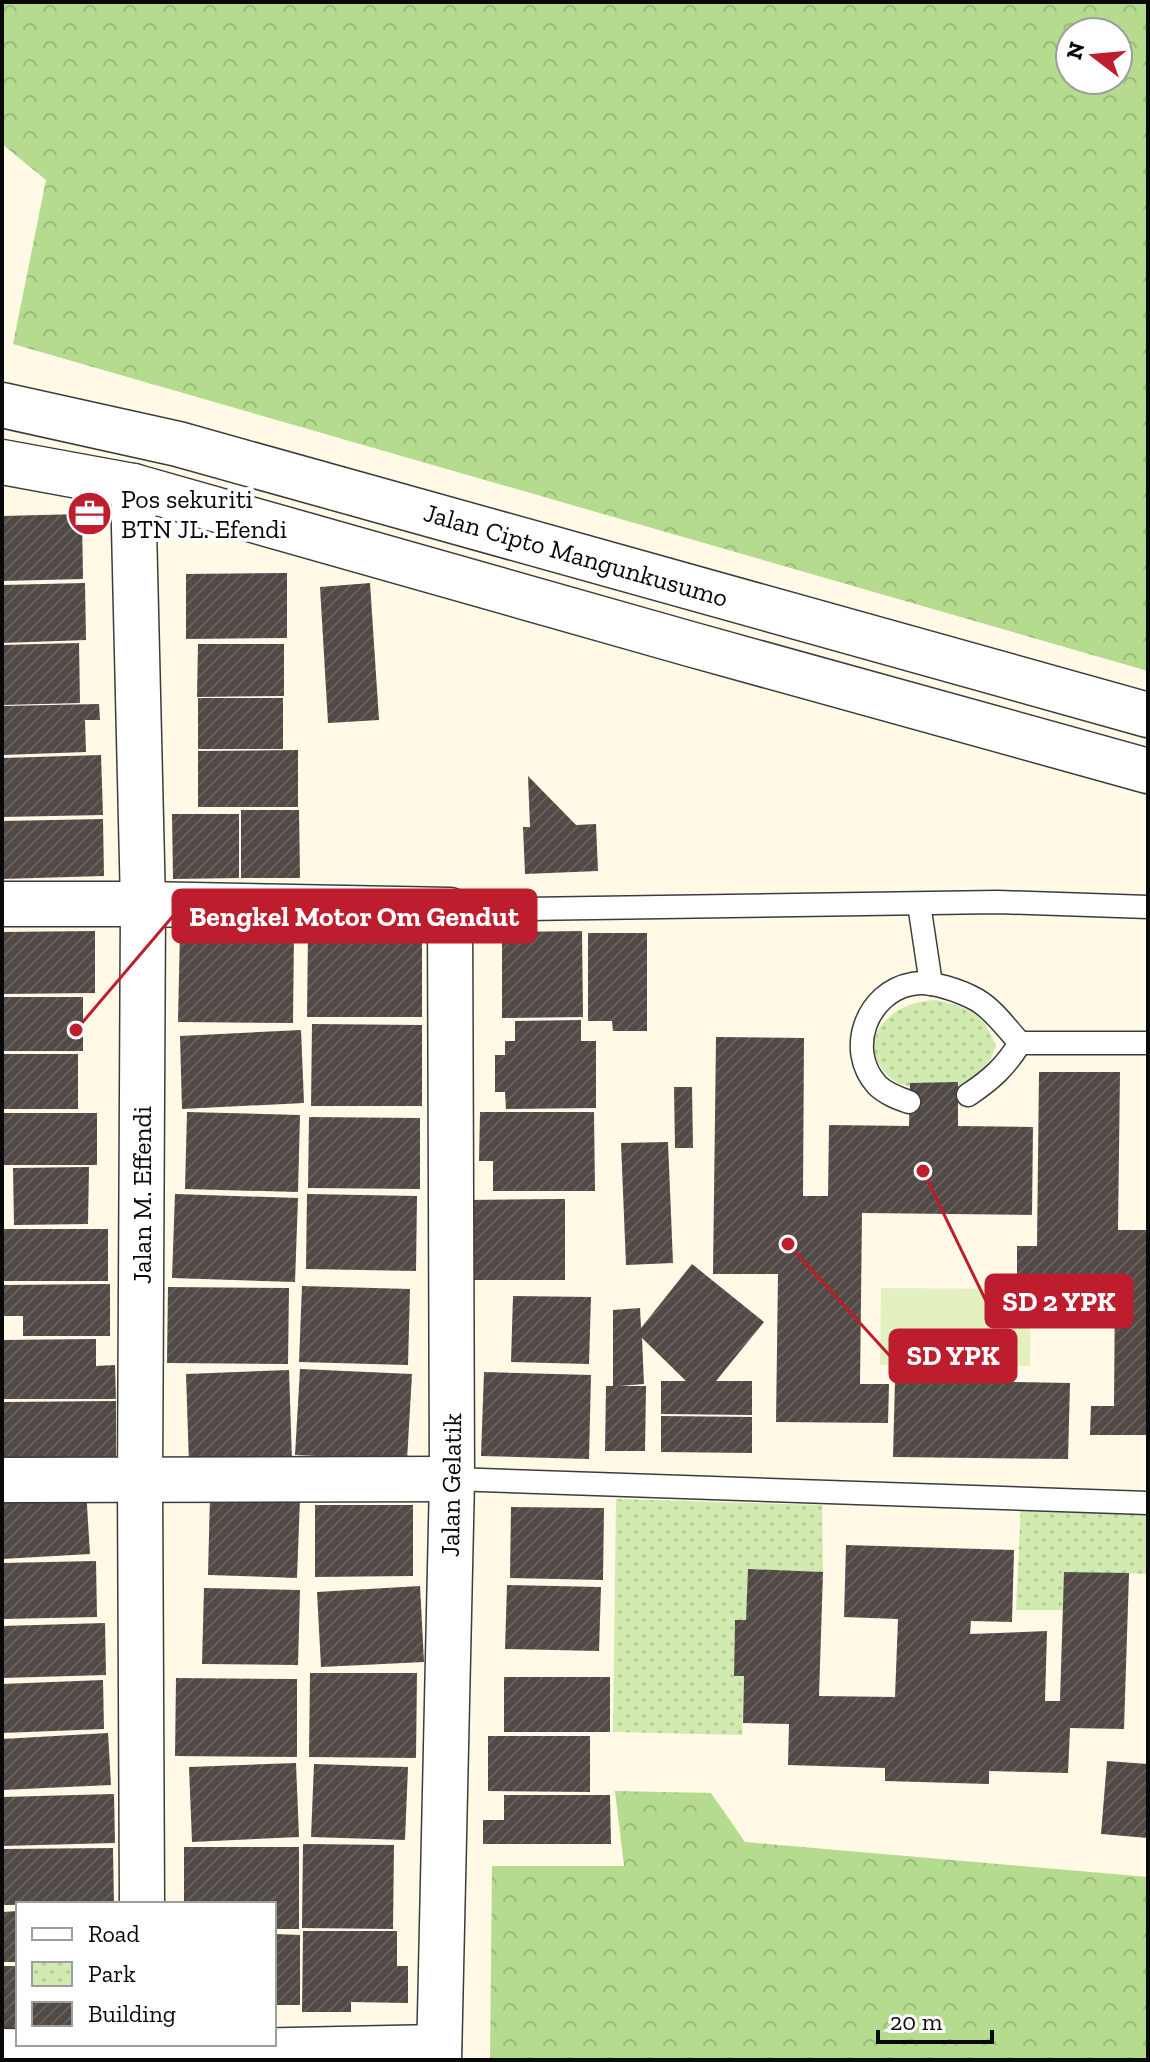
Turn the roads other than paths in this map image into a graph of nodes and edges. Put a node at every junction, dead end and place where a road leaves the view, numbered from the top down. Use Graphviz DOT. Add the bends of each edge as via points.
graph roads {
  1 [pos="2,405"];
  2 [pos="2,462"];
  3 [pos="133,486"];
  4 [pos="703,591"];
  5 [pos="690,644"];
  6 [pos="1148,715"];
  7 [pos="1148,771"];
  8 [pos="2,904"];
  9 [pos="143,904"];
  10 [pos="919,904"];
  11 [pos="1148,907"];
  12 [pos="450,910"];
  13 [pos="931,984"];
  14 [pos="1020,1043"];
  15 [pos="1148,1043"];
  16 [pos="968,1095"];
  17 [pos="909,1102"];
  18 [pos="452,1479"];
  19 [pos="2,1480"];
  20 [pos="140,1481"];
  21 [pos="1148,1503"];
  22 [pos="142,1902"];
  23 [pos="2,2051"];
  24 [pos="143,2052"];
  25 [pos="439,2054"];
  1 -- 4 [label="street, Jalan Cipto Mangunkusumo" via="178,444"];
  2 -- 3 [label="street, Jalan Cipto Mangunkusumo"];
  3 -- 5 [label="street, Jalan Cipto Mangunkusumo"];
  3 -- 9 [label="street, Jalan M. Effendi"];
  4 -- 5 [label="street"];
  4 -- 6 [label="street, Jalan Cipto Mangunkusumo"];
  5 -- 7 [label="street, Jalan Cipto Mangunkusumo"];
  8 -- 9 [label="street"];
  9 -- 12 [label="street"];
  9 -- 20 [label="street, Jalan M. Effendi"];
  10 -- 11 [label="lane"];
  10 -- 12 [label="lane"];
  10 -- 13 [label="lane"];
  12 -- 18 [label="street, Jalan Gelatik"];
  13 -- 14 [label="lane" via="979,1001"];
  13 -- 17 [label="lane" via="912,984 880,1000 863,1033 862,1052 877,1085"];
  14 -- 15 [label="lane"];
  14 -- 16 [label="lane" via="993,1078"];
  18 -- 20 [label="street"];
  18 -- 21 [label="lane"];
  18 -- 25 [label="street, Jalan Gelatik"];
  19 -- 20 [label="street"];
  20 -- 22 [label="street, Jalan M. Effendi"];
  23 -- 24 [label="street"];
  24 -- 25 [label="street"];
}
